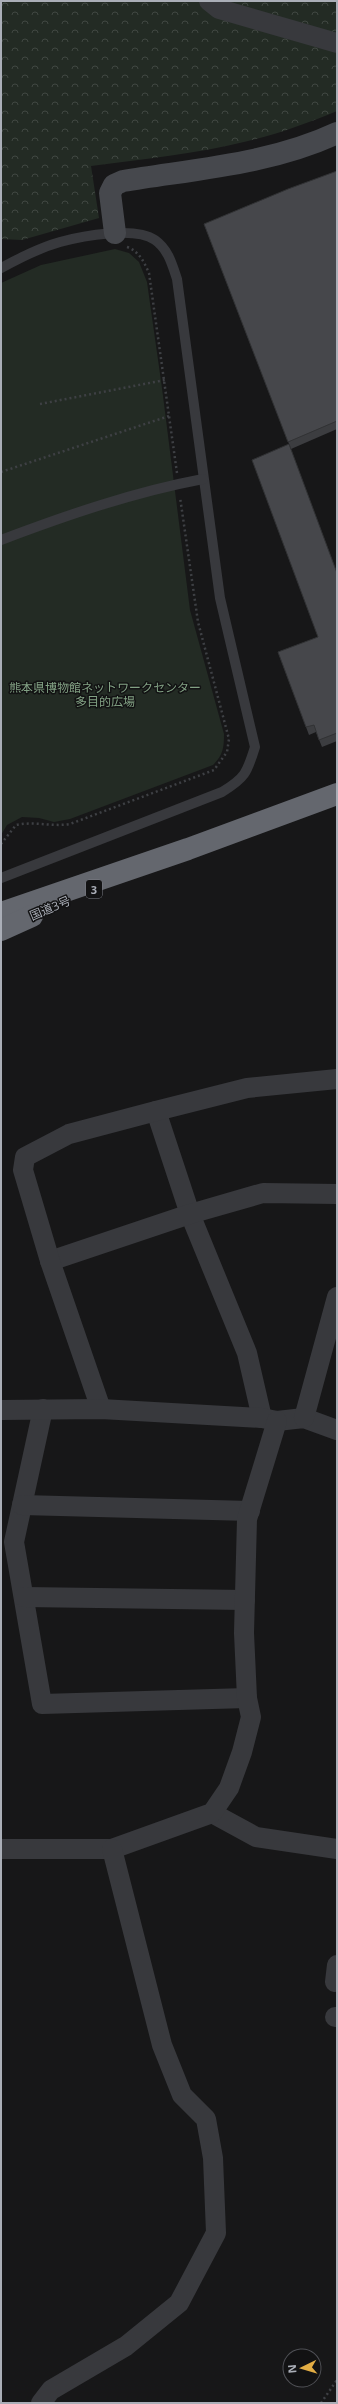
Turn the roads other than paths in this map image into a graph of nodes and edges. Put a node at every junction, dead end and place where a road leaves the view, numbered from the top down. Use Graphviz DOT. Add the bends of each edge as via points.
graph roads {
  1 [pos="209,1"];
  2 [pos="337,43"];
  3 [pos="337,133"];
  4 [pos="117,239"];
  5 [pos="1,268"];
  6 [pos="203,479"];
  7 [pos="1,540"];
  8 [pos="337,794"];
  9 [pos="188,849"];
  10 [pos="1,878"];
  11 [pos="1,913"];
  12 [pos="1,930"];
  13 [pos="337,1079"];
  14 [pos="156,1111"];
  15 [pos="337,1194"];
  16 [pos="190,1214"];
  17 [pos="50,1261"];
  18 [pos="337,1297"];
  19 [pos="43,1409"];
  20 [pos="101,1409"];
  21 [pos="1,1410"];
  22 [pos="304,1418"];
  23 [pos="270,1419"];
  24 [pos="337,1430"];
  25 [pos="22,1505"];
  26 [pos="250,1511"];
  27 [pos="24,1597"];
  28 [pos="245,1600"];
  29 [pos="247,1698"];
  30 [pos="212,1813"];
  31 [pos="1,1849"];
  32 [pos="112,1849"];
  33 [pos="337,1849"];
  34 [pos="41,2403"];
  1 -- 2 [label="street" via="219,9"];
  3 -- 4 [label="street" via="289,152 259,160 131,180 114,185 110,193"];
  4 -- 5 [label="lane" via="60,242"];
  4 -- 6 [label="lane" via="137,232 155,239 168,254 177,278"];
  6 -- 7 [label="lane" via="178,483 74,513"];
  6 -- 10 [label="lane" via="220,598 255,747 250,765 240,781 222,792"];
  8 -- 9 [label="highway, 国道3号 / 3"];
  9 -- 11 [label="highway, 国道3号 / 3"];
  9 -- 12 [label="highway, 国道3号 / 3"];
  13 -- 14 [label="street" via="247,1088"];
  14 -- 16 [label="street"];
  14 -- 17 [label="street" via="69,1134 25,1157 23,1170"];
  15 -- 16 [label="street" via="263,1193"];
  16 -- 17 [label="street"];
  16 -- 23 [label="street" via="247,1353"];
  17 -- 20 [label="street"];
  18 -- 22 [label="street"];
  19 -- 20 [label="street"];
  19 -- 21 [label="street"];
  19 -- 25 [label="street"];
  20 -- 23 [label="street"];
  22 -- 23 [label="street"];
  22 -- 24 [label="street"];
  23 -- 26 [label="street"];
  25 -- 26 [label="street"];
  25 -- 27 [label="street" via="14,1542"];
  26 -- 28 [label="street" via="247,1519"];
  27 -- 28 [label="street"];
  27 -- 29 [label="street" via="42,1704"];
  28 -- 29 [label="street"];
  29 -- 30 [label="street" via="251,1717 242,1752 229,1788"];
  30 -- 32 [label="street"];
  30 -- 33 [label="street" via="256,1837"];
  31 -- 32 [label="street"];
  32 -- 34 [label="street" via="162,2045 182,2095 206,2119 213,2158 216,2233 179,2303 126,2346 51,2390"];
}
